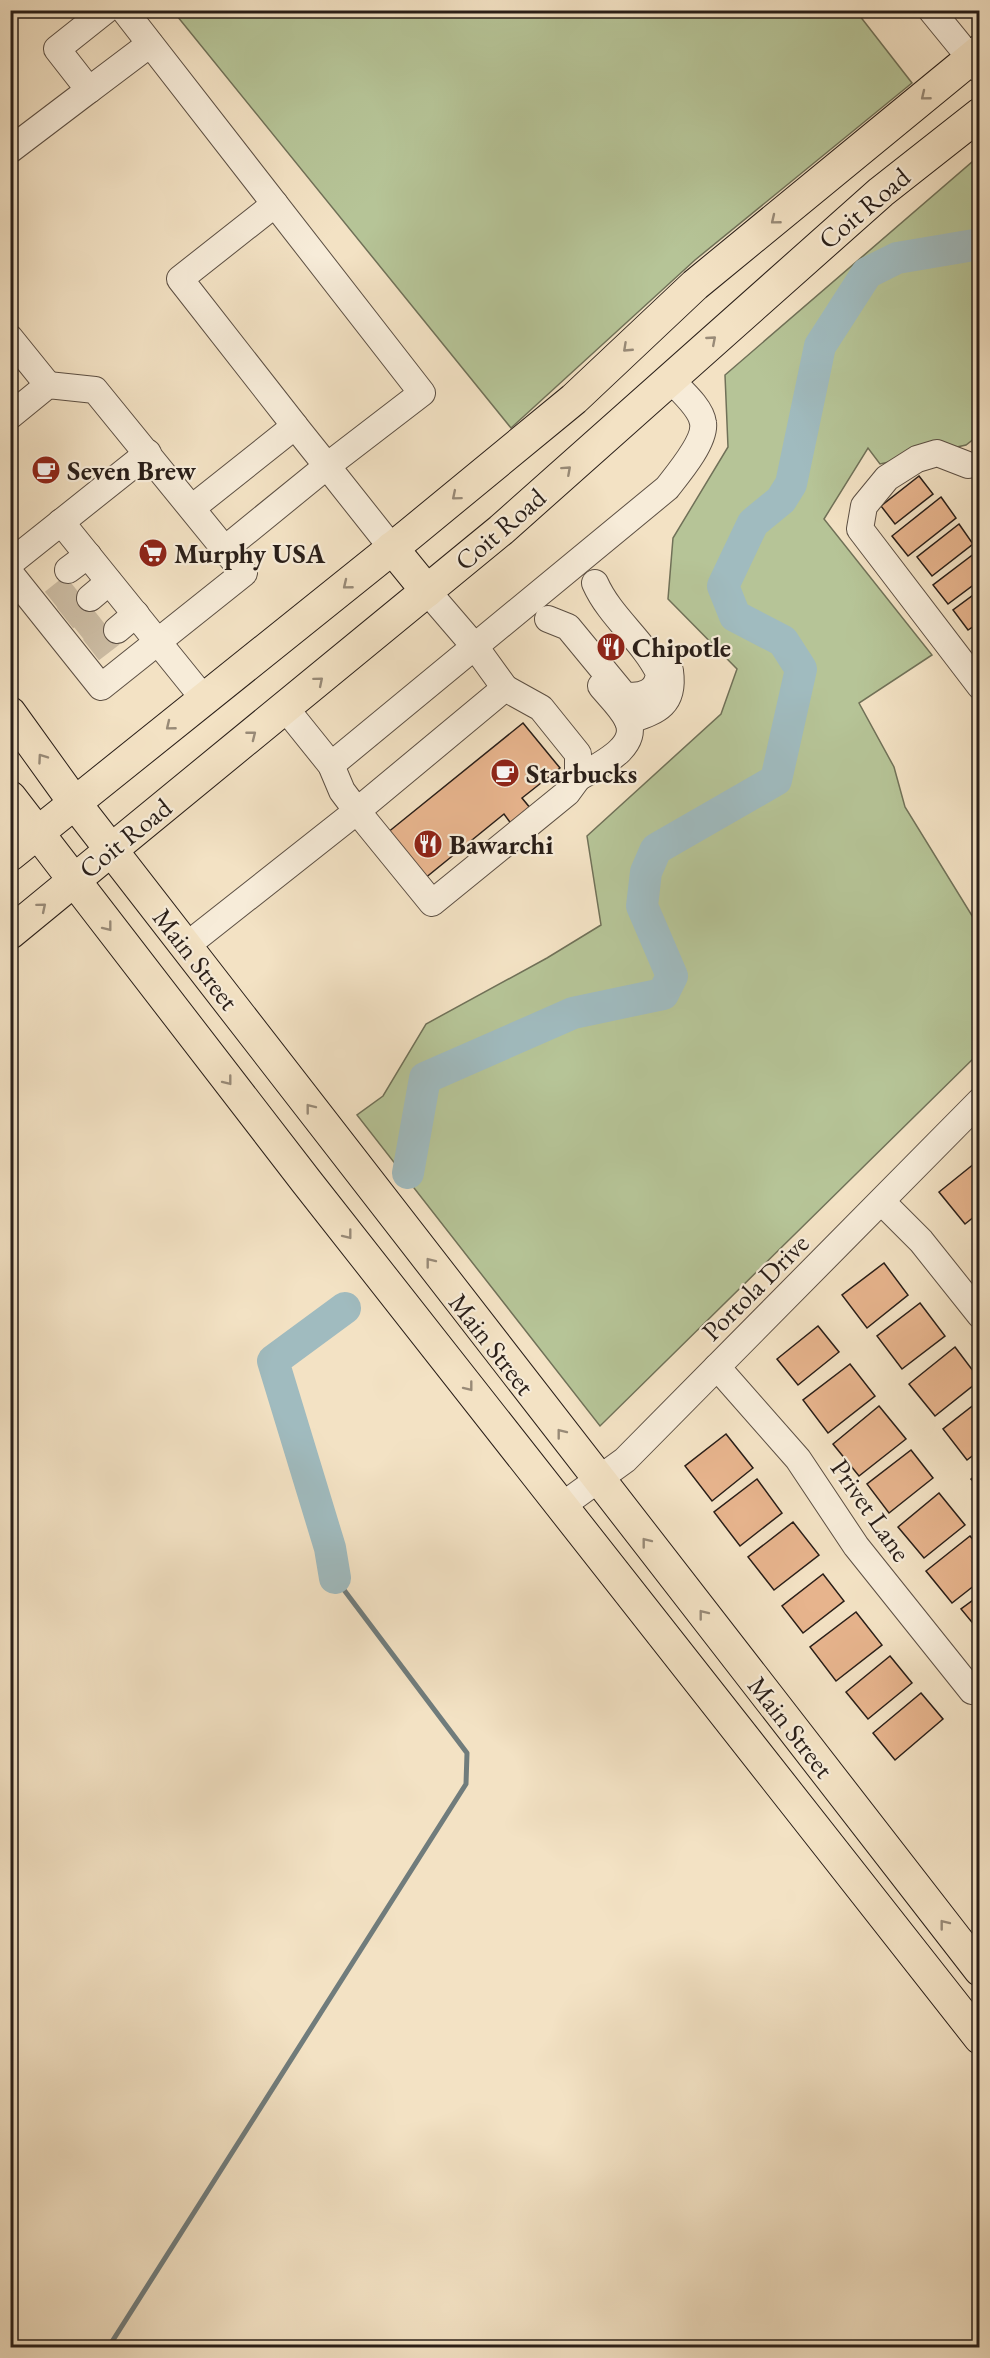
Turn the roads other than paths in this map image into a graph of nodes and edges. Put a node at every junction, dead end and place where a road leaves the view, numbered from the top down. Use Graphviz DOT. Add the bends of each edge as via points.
graph roads {
  1 [pos="106,10"];
  2 [pos="124,10"];
  3 [pos="931,10"];
  4 [pos="150,44"];
  5 [pos="976,60"];
  6 [pos="89,90"];
  7 [pos="980,114"];
  8 [pos="10,150"];
  9 [pos="275,204"];
  10 [pos="10,338"];
  11 [pos="669,378"];
  12 [pos="48,385"];
  13 [pos="10,416"];
  14 [pos="295,426"];
  15 [pos="148,453"];
  16 [pos="327,466"];
  17 [pos="976,467"];
  18 [pos="192,508"];
  19 [pos="61,522"];
  20 [pos="392,548"];
  21 [pos="225,549"];
  22 [pos="10,562"];
  23 [pos="578,564"];
  24 [pos="10,573"];
  25 [pos="595,584"];
  26 [pos="427,591"];
  27 [pos="111,601"];
  28 [pos="541,610"];
  29 [pos="476,648"];
  30 [pos="980,686"];
  31 [pos="505,688"];
  32 [pos="204,699"];
  33 [pos="286,709"];
  34 [pos="10,713"];
  35 [pos="628,721"];
  36 [pos="331,765"];
  37 [pos="578,778"];
  38 [pos="10,797"];
  39 [pos="74,802"];
  40 [pos="357,811"];
  41 [pos="37,834"];
  42 [pos="112,851"];
  43 [pos="10,855"];
  44 [pos="73,881"];
  45 [pos="10,933"];
  46 [pos="186,946"];
  47 [pos="980,1101"];
  48 [pos="882,1202"];
  49 [pos="980,1315"];
  50 [pos="717,1367"];
  51 [pos="597,1480"];
  52 [pos="563,1505"];
  53 [pos="976,1689"];
  54 [pos="980,1970"];
  55 [pos="980,2038"];
  1 -- 6 [label="street" via="57,49"];
  2 -- 4 [label="street"];
  3 -- 5 [label="street"];
  4 -- 6 [label="street"];
  4 -- 9 [label="street"];
  5 -- 20 [label="main road, Coit Road, one-way" via="696,285 574,399"];
  6 -- 8 [label="street"];
  11 -- 7 [label="main road, Coit Road, one-way" via="881,192"];
  9 -- 14 [label="street" via="180,279"];
  9 -- 16 [label="street" via="422,393"];
  10 -- 12 [label="street"];
  11 -- 23 [label="street" via="704,422 701,437 667,488"];
  26 -- 11 [label="main road, Coit Road, one-way" via="501,530"];
  12 -- 13 [label="street"];
  12 -- 15 [label="street" via="95,390"];
  14 -- 16 [label="street"];
  14 -- 18 [label="street"];
  15 -- 18 [label="street"];
  15 -- 19 [label="street"];
  16 -- 20 [label="street"];
  16 -- 21 [label="street"];
  17 -- 30 [label="street" via="938,453 917,459 887,478 864,506 860,529"];
  18 -- 21 [label="street"];
  19 -- 22 [label="street"];
  19 -- 27 [label="street"];
  20 -- 26 [label="main road"];
  20 -- 32 [label="main road, Coit Road, one-way"];
  21 -- 27 [label="street" via="244,573"];
  23 -- 25 [label="street"];
  23 -- 28 [label="street"];
  24 -- 27 [label="street" via="66,630 101,687"];
  25 -- 28 [label="street" via="602,599 653,660 659,673 654,689 645,695 624,695 568,627"];
  25 -- 35 [label="street" via="613,597 670,672 672,688 665,703 654,712"];
  26 -- 29 [label="street"];
  33 -- 26 [label="main road, Coit Road, one-way"];
  27 -- 32 [label="street"];
  28 -- 29 [label="street"];
  28 -- 35 [label="street"];
  29 -- 31 [label="street"];
  29 -- 36 [label="street"];
  31 -- 37 [label="street" via="541,708 578,754"];
  31 -- 40 [label="street"];
  32 -- 39 [label="main road, Coit Road, one-way"];
  33 -- 36 [label="street"];
  42 -- 33 [label="main road, Coit Road, one-way"];
  39 -- 34 [label="main road, Main Street, one-way"];
  35 -- 37 [label="street" via="627,743"];
  36 -- 40 [label="street" via="342,791"];
  37 -- 40 [label="street" via="567,793 432,903"];
  38 -- 41 [label="main road, Main Street"];
  39 -- 41 [label="main road, Coit Road"];
  39 -- 42 [label="main road, Main Street"];
  40 -- 46 [label="street"];
  41 -- 43 [label="main road, Coit Road"];
  41 -- 44 [label="main road, Main Street"];
  42 -- 44 [label="main road, Coit Road"];
  42 -- 46 [label="main road, Main Street"];
  45 -- 44 [label="main road, Coit Road, one-way"];
  44 -- 52 [label="main road, Main Street, one-way"];
  51 -- 46 [label="main road, Main Street, one-way"];
  47 -- 48 [label="street, Portola Drive"];
  48 -- 49 [label="street" via="921,1241"];
  48 -- 50 [label="street, Portola Drive"];
  50 -- 51 [label="street, Portola Drive" via="625,1460"];
  50 -- 53 [label="street, Privet Lane" via="798,1459 856,1546"];
  51 -- 52 [label="street, Portola Drive"];
  54 -- 51 [label="main road, Main Street, one-way"];
  52 -- 55 [label="main road, Main Street"];
}
